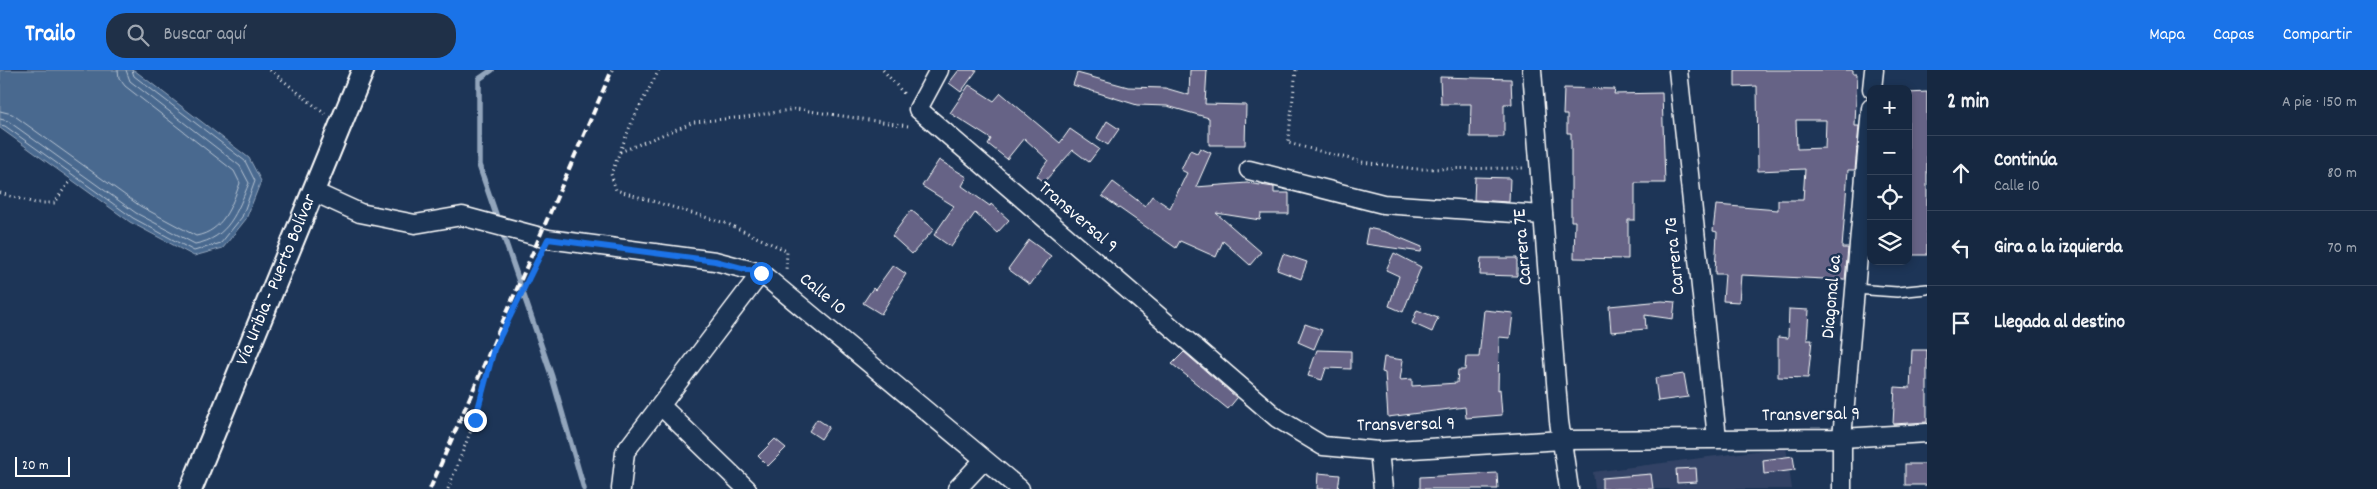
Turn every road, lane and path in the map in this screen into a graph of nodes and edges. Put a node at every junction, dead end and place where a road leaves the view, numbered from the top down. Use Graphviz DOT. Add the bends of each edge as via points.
graph roads {
  1 [pos="270,70"];
  2 [pos="363,70"];
  3 [pos="659,70"];
  4 [pos="939,70"];
  5 [pos="1296,70"];
  6 [pos="1532,70"];
  7 [pos="1678,70"];
  8 [pos="1874,70"];
  9 [pos="1872,85"];
  10 [pos="341,127"];
  11 [pos="913,127"];
  12 [pos="1869,130"];
  13 [pos="620,152"];
  14 [pos="1538,168"];
  15 [pos="1249,170"];
  16 [pos="71,181"];
  17 [pos="314,192"];
  18 [pos="0,193"];
  19 [pos="1543,215"];
  20 [pos="548,239"];
  21 [pos="761,273"];
  22 [pos="1855,289"];
  23 [pos="1927,289"];
  24 [pos="786,291"];
  25 [pos="661,406"];
  26 [pos="1927,433"];
  27 [pos="1716,438"];
  28 [pos="1842,438"];
  29 [pos="1562,440"];
  30 [pos="1379,452"];
  31 [pos="984,460"];
  32 [pos="191,489"];
  33 [pos="448,489"];
  34 [pos="621,489"];
  35 [pos="747,489"];
  36 [pos="957,489"];
  37 [pos="1020,489"];
  38 [pos="1383,489"];
  39 [pos="1570,489"];
  40 [pos="1842,489"];
  1 -- 10 [label="path"];
  2 -- 10 [label="street, Vía Uribia - Puerto Bolívar"];
  3 -- 13 [label="path"];
  4 -- 30 [label="street, Transversal 9" via="918,109 1277,418 1323,446"];
  5 -- 14 [label="path" via="1288,143 1362,162 1416,169"];
  6 -- 14 [label="street, Carrera 7E"];
  7 -- 27 [label="street, Carrera 7G"];
  8 -- 9 [label="street"];
  10 -- 17 [label="street, Vía Uribia - Puerto Bolívar"];
  11 -- 13 [label="path" via="796,109 694,122"];
  12 -- 22 [label="street, Diagonal 6a"];
  13 -- 24 [label="path" via="611,174 616,190 728,224 787,251"];
  14 -- 19 [label="street, Carrera 7E"];
  15 -- 19 [label="street" via="1383,204"];
  16 -- 18 [label="path" via="55,203 35,203"];
  17 -- 20 [label="street, Calle 10" via="360,213 415,224 462,216"];
  17 -- 32 [label="street, Vía Uribia - Puerto Bolívar"];
  19 -- 29 [label="street, Carrera 7E"];
  20 -- 21 [label="street, Calle 10" via="715,261"];
  20 -- 33 [label="path" via="494,349 475,420"];
  21 -- 24 [label="street, Calle 10"];
  21 -- 25 [label="street"];
  22 -- 23 [label="lane" via="1896,292"];
  22 -- 28 [label="street, Diagonal 6a"];
  24 -- 31 [label="street, Calle 10"];
  25 -- 34 [label="street" via="625,452"];
  25 -- 35 [label="street"];
  26 -- 28 [label="street, Transversal 9"];
  27 -- 28 [label="street, Transversal 9"];
  27 -- 29 [label="street, Transversal 9"];
  28 -- 40 [label="street, Diagonal 6a"];
  29 -- 30 [label="street, Transversal 9"];
  29 -- 39 [label="street, Carrera 7E"];
  30 -- 38 [label="street"];
  31 -- 36 [label="street"];
  31 -- 37 [label="street, Calle 10"];
}
